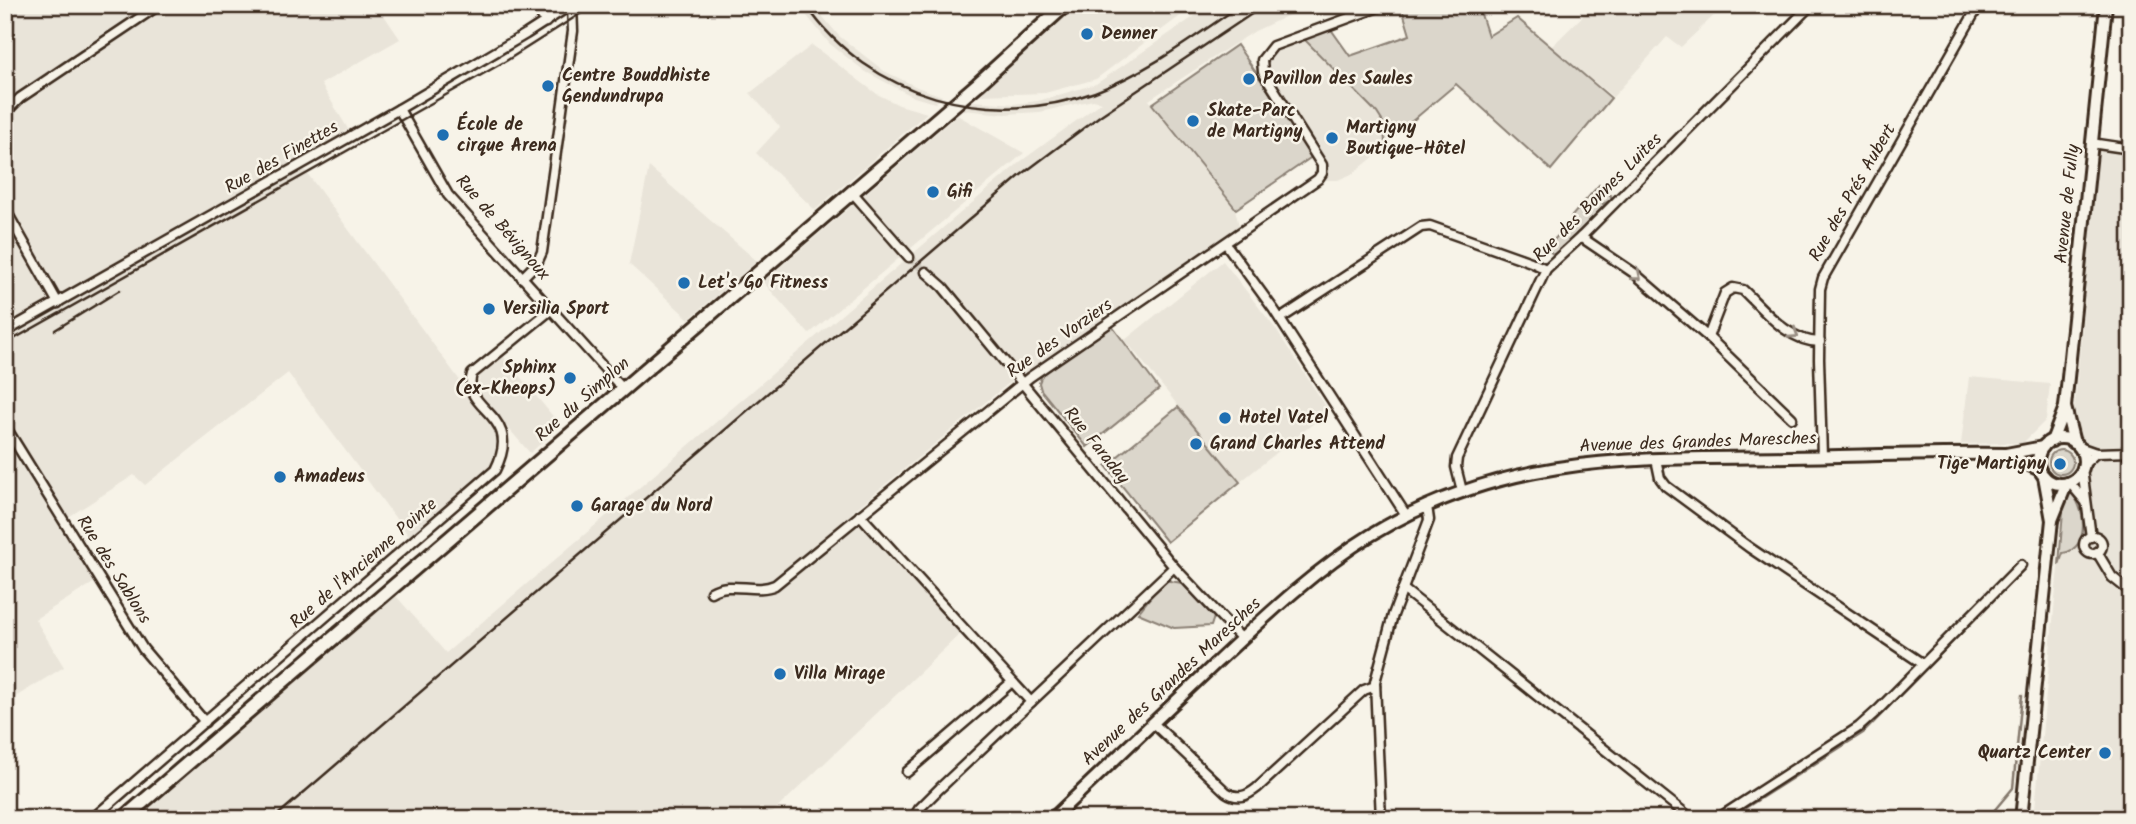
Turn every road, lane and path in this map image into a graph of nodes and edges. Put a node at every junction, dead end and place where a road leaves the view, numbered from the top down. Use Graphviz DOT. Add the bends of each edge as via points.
graph roads {
  1 [pos="159,5"];
  2 [pos="534,5"];
  3 [pos="572,5"];
  4 [pos="1065,5"];
  5 [pos="1384,5"];
  6 [pos="1811,5"];
  7 [pos="1979,5"];
  8 [pos="2106,5"];
  9 [pos="546,22"];
  10 [pos="400,108"];
  11 [pos="5,113"];
  12 [pos="2091,143"];
  13 [pos="2131,149"];
  14 [pos="852,192"];
  15 [pos="5,208"];
  16 [pos="1581,237"];
  17 [pos="1226,244"];
  18 [pos="909,257"];
  19 [pos="1546,269"];
  20 [pos="926,272"];
  21 [pos="522,278"];
  22 [pos="58,303"];
  23 [pos="552,309"];
  24 [pos="1280,319"];
  25 [pos="5,332"];
  26 [pos="1708,337"];
  27 [pos="1820,342"];
  28 [pos="1023,383"];
  29 [pos="624,389"];
  30 [pos="2065,407"];
  31 [pos="1792,418"];
  32 [pos="5,426"];
  33 [pos="2047,444"];
  34 [pos="2076,445"];
  35 [pos="2131,452"];
  36 [pos="2096,453"];
  37 [pos="2006,454"];
  38 [pos="1822,456"];
  39 [pos="1656,459"];
  40 [pos="2083,467"];
  41 [pos="2042,473"];
  42 [pos="2068,482"];
  43 [pos="1462,491"];
  44 [pos="2085,501"];
  45 [pos="1427,506"];
  46 [pos="860,515"];
  47 [pos="1406,515"];
  48 [pos="2052,520"];
  49 [pos="2021,565"];
  50 [pos="1174,567"];
  51 [pos="1403,589"];
  52 [pos="711,592"];
  53 [pos="2131,592"];
  54 [pos="1242,639"];
  55 [pos="1923,664"];
  56 [pos="1012,682"];
  57 [pos="1375,686"];
  58 [pos="1031,702"];
  59 [pos="205,722"];
  60 [pos="1153,723"];
  61 [pos="907,772"];
  62 [pos="92,819"];
  63 [pos="123,819"];
  64 [pos="913,819"];
  65 [pos="1052,819"];
  66 [pos="1381,819"];
  67 [pos="1692,819"];
  68 [pos="1717,819"];
  69 [pos="2021,819"];
  1 -- 11 [label="street" via="20,98"];
  2 -- 9 [label="street"];
  3 -- 9 [label="street, Rue des Finettes"];
  3 -- 21 [label="street, Rue des Finettes" via="573,32 542,252"];
  4 -- 14 [label="main road, Rue du Simplon"];
  5 -- 17 [label="street, Rue des Vorziers" via="1273,46 1262,60 1263,72 1322,164 1322,173"];
  6 -- 16 [label="street, Rue des Bonnes Luites"];
  7 -- 27 [label="street, Rue des Prés Aubert" via="1823,278"];
  8 -- 12 [label="main road, Avenue de Fully"];
  9 -- 10 [label="street, Rue des Finettes"];
  10 -- 21 [label="street, Rue de Bévignoux" via="448,195"];
  10 -- 22 [label="street, Rue des Finettes"];
  12 -- 13 [label="street"];
  12 -- 30 [label="main road, Avenue de Fully"];
  14 -- 18 [label="street"];
  14 -- 29 [label="main road, Rue du Simplon"];
  15 -- 22 [label="street"];
  16 -- 19 [label="street, Rue des Bonnes Luites"];
  16 -- 26 [label="street, one-way" via="1634,273"];
  17 -- 24 [label="street"];
  17 -- 28 [label="street, Rue des Vorziers"];
  19 -- 24 [label="street" via="1430,226 1421,227"];
  19 -- 43 [label="street, Rue des Bonnes Luites" via="1457,458"];
  20 -- 28 [label="street, Rue Faraday"];
  21 -- 23 [label="street, Rue de Bévignoux"];
  22 -- 25 [label="street, Rue des Finettes"];
  23 -- 29 [label="street, Rue de Bévignoux"];
  23 -- 59 [label="street, Rue de l'Ancienne Pointe" via="472,374 471,393 499,425 504,440 495,470"];
  24 -- 47 [label="street"];
  26 -- 27 [label="street, one-way" via="1725,293 1733,288 1742,290 1794,336"];
  26 -- 31 [label="street"];
  27 -- 38 [label="street, Rue des Prés Aubert"];
  28 -- 46 [label="street, Rue des Vorziers"];
  28 -- 50 [label="street, Rue Faraday"];
  29 -- 63 [label="main road, Rue du Simplon"];
  30 -- 33 [label="main road, Avenue de Fully"];
  30 -- 34 [label="main road, Avenue de Fully"];
  32 -- 59 [label="street, Rue des Sablons" via="143,649"];
  33 -- 34 [label="main road" via="2063,439"];
  33 -- 37 [label="main road, Avenue des Grandes Maresches"];
  33 -- 41 [label="main road" via="2039,457"];
  34 -- 36 [label="street"];
  34 -- 40 [label="main road"];
  35 -- 36 [label="street"];
  36 -- 40 [label="street"];
  37 -- 38 [label="main road, Avenue des Grandes Maresches"];
  37 -- 41 [label="main road, Avenue des Grandes Maresches"];
  38 -- 39 [label="main road, Avenue des Grandes Maresches"];
  39 -- 43 [label="main road, Avenue des Grandes Maresches" via="1557,467"];
  39 -- 55 [label="street" via="1666,486"];
  40 -- 42 [label="main road"];
  40 -- 44 [label="street"];
  41 -- 42 [label="main road" via="2055,483"];
  41 -- 48 [label="main road"];
  42 -- 44 [label="street"];
  42 -- 48 [label="main road"];
  43 -- 45 [label="main road, Avenue des Grandes Maresches"];
  44 -- 53 [label="street" via="2091,537 2101,542 2097,552 2112,577"];
  45 -- 47 [label="main road, Avenue des Grandes Maresches"];
  45 -- 51 [label="street" via="1429,520"];
  46 -- 52 [label="street, Rue des Vorziers" via="771,587 722,587"];
  46 -- 56 [label="street"];
  47 -- 54 [label="main road, Avenue des Grandes Maresches" via="1327,565"];
  48 -- 69 [label="main road"];
  49 -- 55 [label="street"];
  50 -- 54 [label="street, Rue Faraday"];
  50 -- 58 [label="street"];
  51 -- 57 [label="street"];
  51 -- 67 [label="street"];
  54 -- 60 [label="main road, Avenue des Grandes Maresches"];
  55 -- 68 [label="street" via="1859,727"];
  56 -- 58 [label="street"];
  56 -- 61 [label="street"];
  57 -- 60 [label="street" via="1364,690 1242,797 1226,792"];
  57 -- 66 [label="street"];
  58 -- 64 [label="street"];
  59 -- 62 [label="street, Rue de l'Ancienne Pointe"];
  60 -- 65 [label="main road, Avenue des Grandes Maresches"];
}
